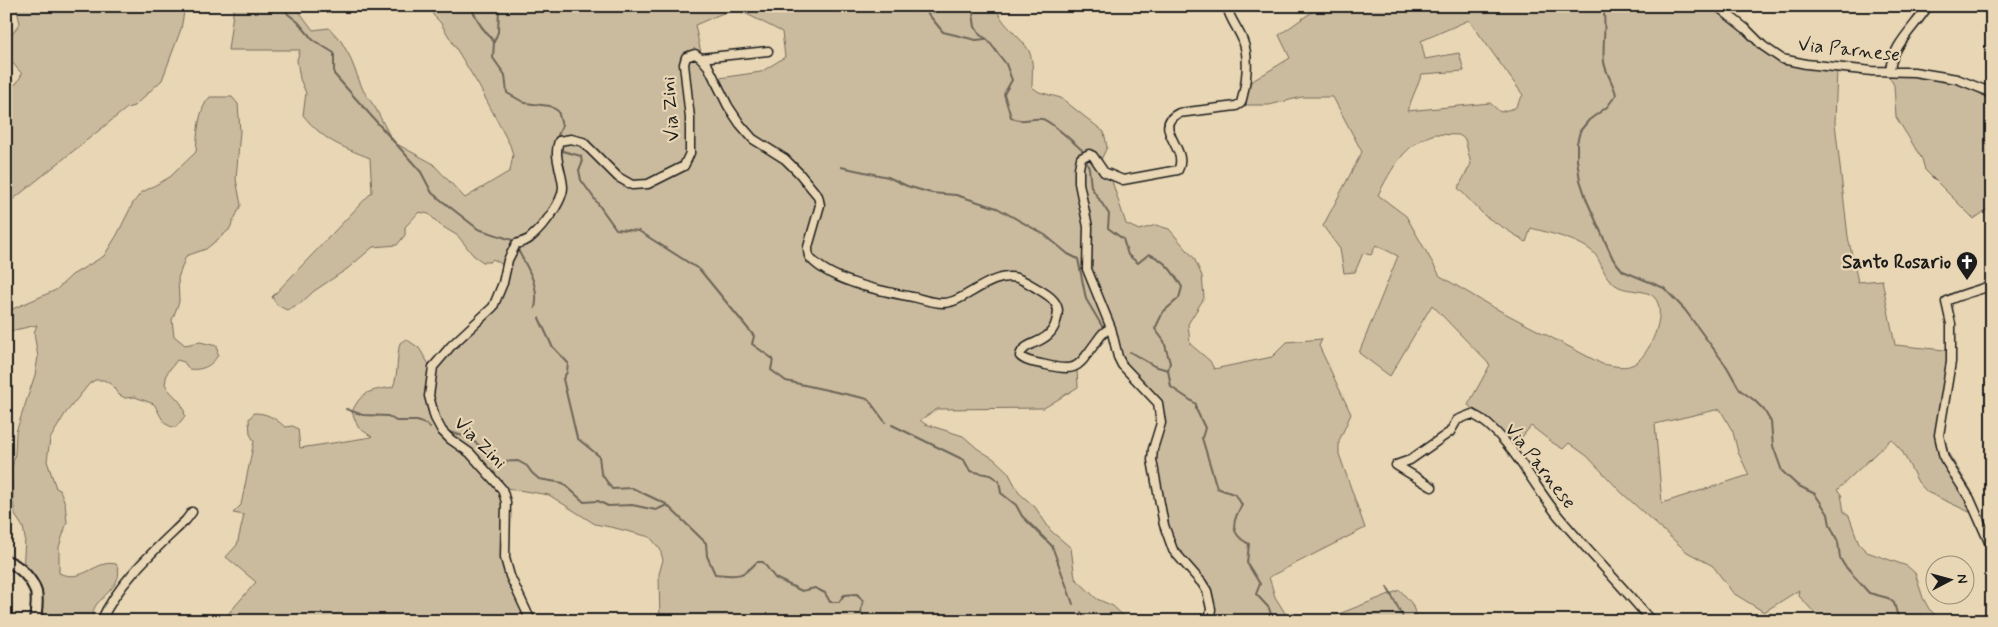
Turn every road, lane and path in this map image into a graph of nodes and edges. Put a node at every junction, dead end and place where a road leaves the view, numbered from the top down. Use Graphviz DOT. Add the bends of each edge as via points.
graph roads {
  1 [pos="1227,6"];
  2 [pos="1717,6"];
  3 [pos="1928,6"];
  4 [pos="768,51"];
  5 [pos="701,58"];
  6 [pos="1890,71"];
  7 [pos="1992,95"];
  8 [pos="1992,285"];
  9 [pos="1111,328"];
  10 [pos="1432,488"];
  11 [pos="192,512"];
  12 [pos="1992,544"];
  13 [pos="6,561"];
  14 [pos="36,621"];
  15 [pos="100,621"];
  16 [pos="531,621"];
  17 [pos="1209,621"];
  18 [pos="1650,621"];
  1 -- 9 [label="street" via="1246,53 1244,94 1236,106 1179,113 1168,121 1181,158 1178,170 1123,180 1104,172 1093,156 1089,154 1081,158 1080,183 1088,228 1087,269"];
  2 -- 6 [label="street, Via Parnese" via="1782,59"];
  3 -- 6 [label="street" via="1905,36 1890,62"];
  4 -- 5 [label="street"];
  5 -- 9 [label="street, Via Zini" via="740,124 753,139 785,159 818,196 820,205 808,254 826,270 868,287 942,303 1005,278 1024,281 1053,299 1058,309 1049,335 1025,347 1020,356 1061,369 1076,367"];
  5 -- 16 [label="street, Via Zini" via="695,54 686,56 684,64 690,126 690,153 684,166 648,184 632,185 583,142 559,141 556,149 562,197 529,239 516,244 492,307 433,367 429,396 435,418 450,439 470,453 502,489 506,502 505,558"];
  6 -- 7 [label="street, Via Parnese" via="1957,79"];
  8 -- 12 [label="street" via="1946,302 1951,324 1951,362 1938,435 1944,458 1970,499"];
  9 -- 17 [label="street" via="1122,365 1158,404 1161,423 1152,460 1164,524 1173,550 1207,592 1211,609"];
  10 -- 18 [label="street, Via Parnese" via="1396,464 1410,460 1450,432 1457,420 1472,414 1513,452 1558,516"];
  11 -- 15 [label="street" via="137,568 106,608"];
  13 -- 14 [label="street" via="24,573 36,592"];
}
